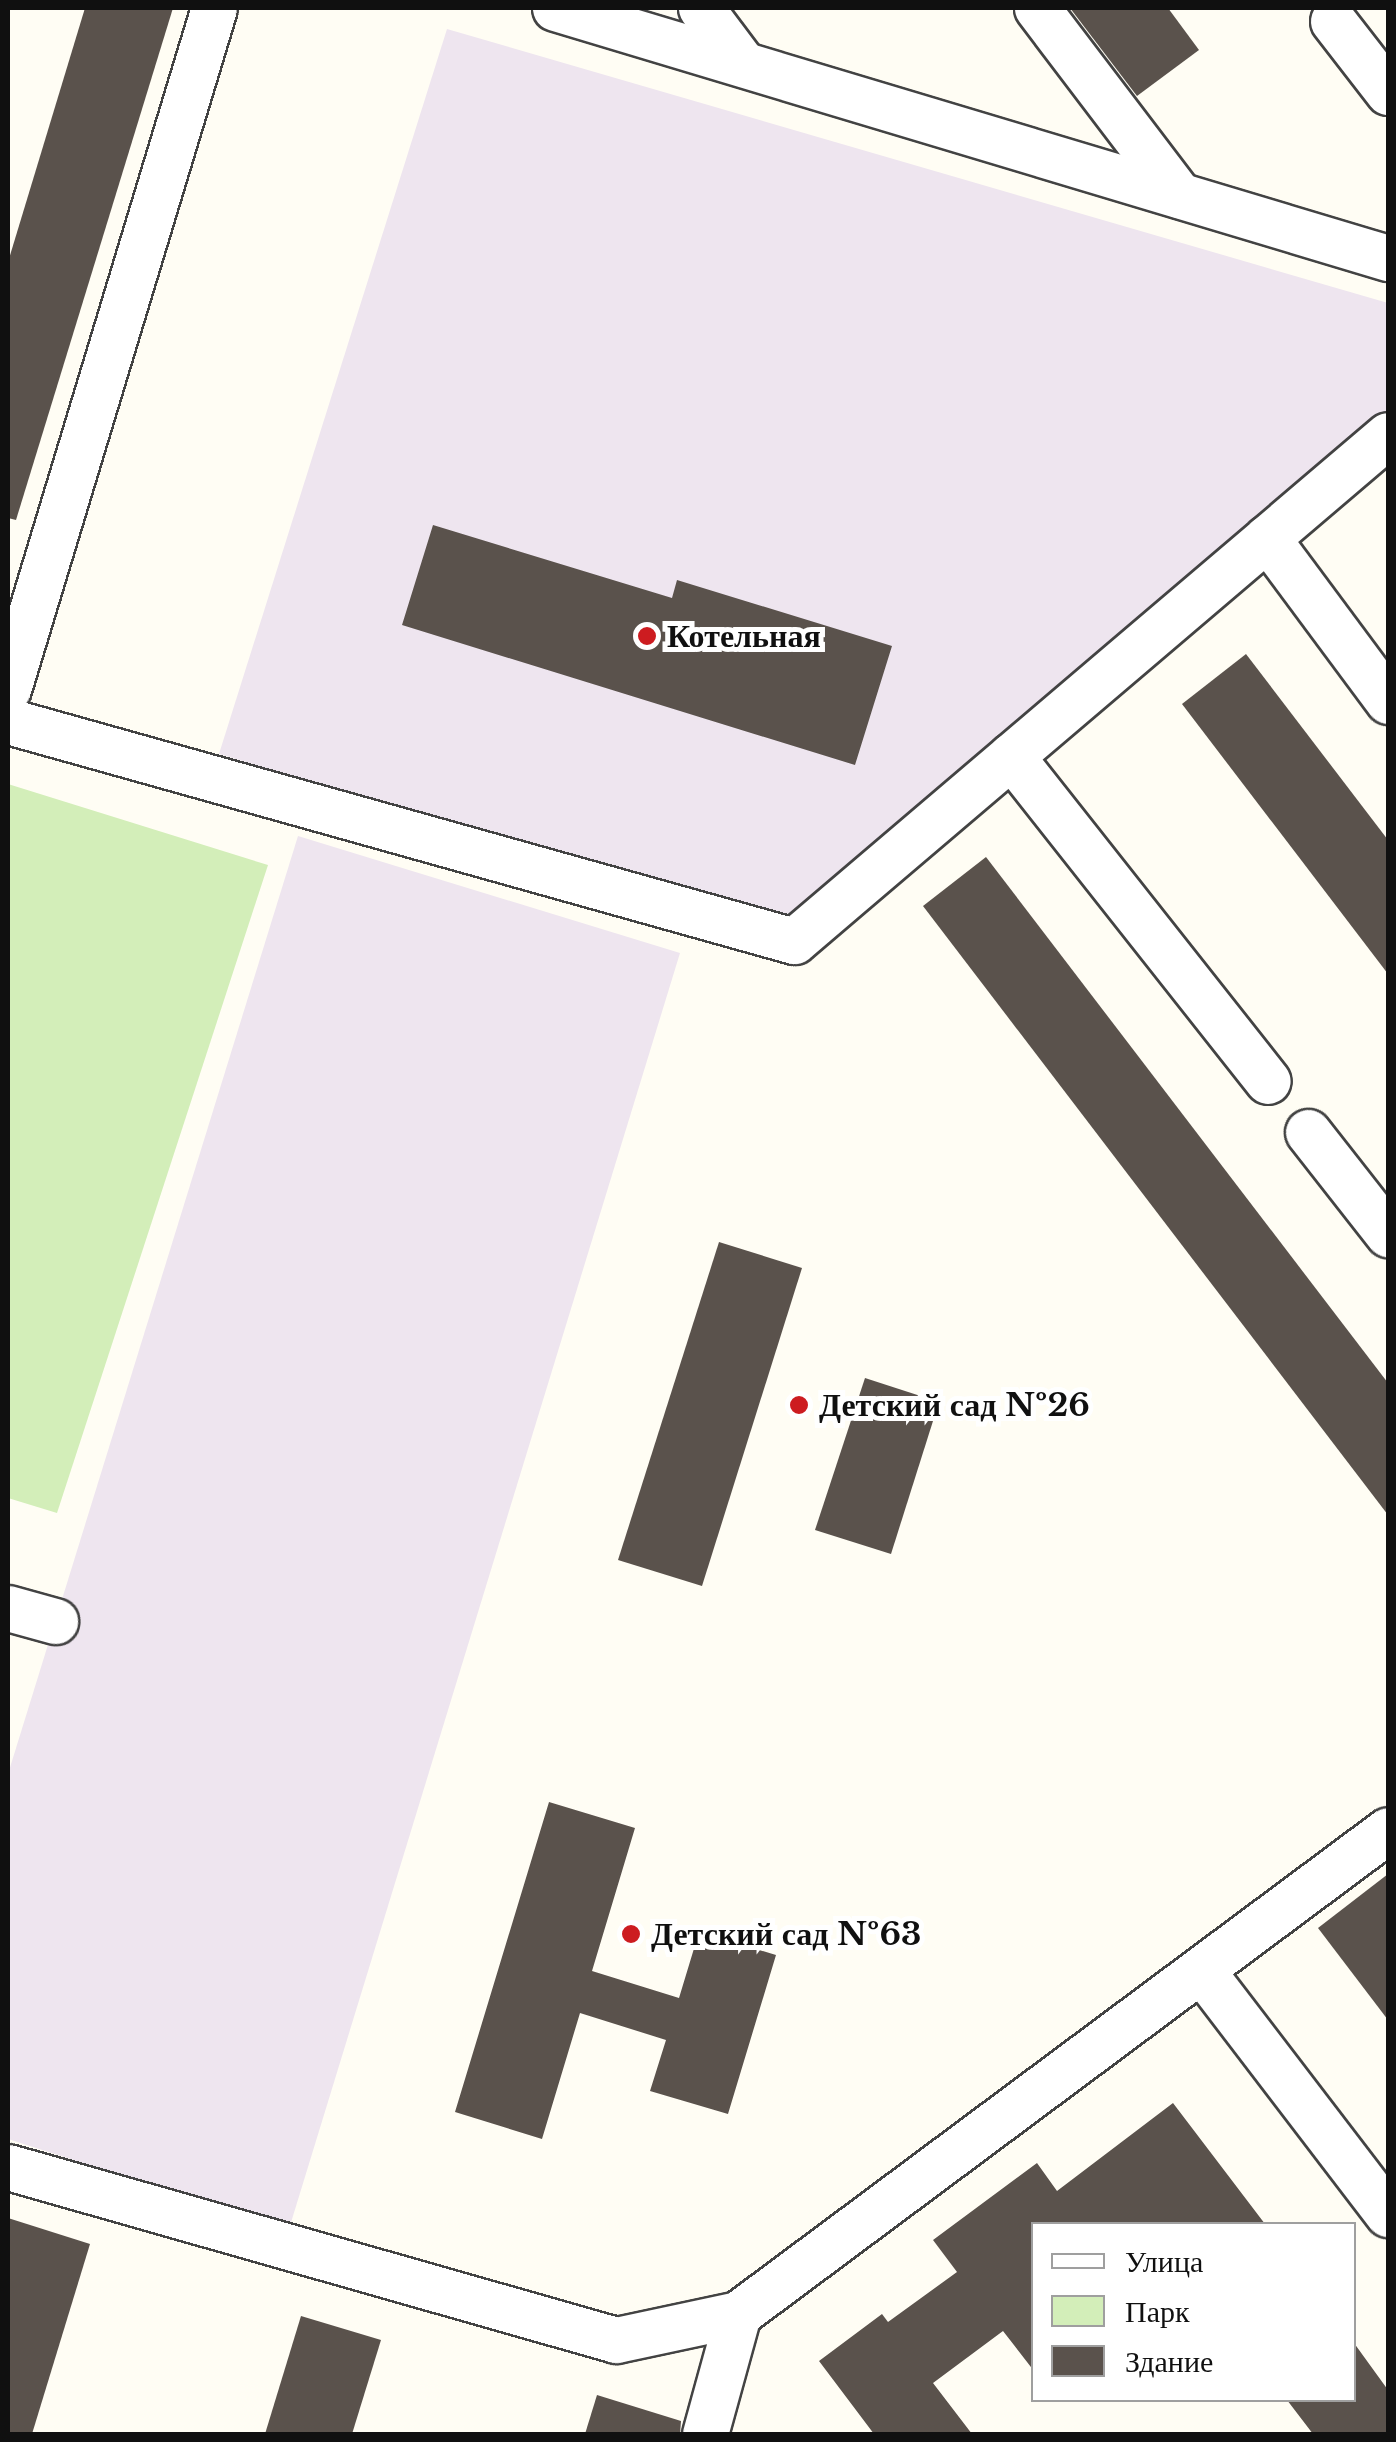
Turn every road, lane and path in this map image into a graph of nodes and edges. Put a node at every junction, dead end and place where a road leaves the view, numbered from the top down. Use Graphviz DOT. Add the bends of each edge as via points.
graph roads {
  1 [pos="214,8"];
  2 [pos="555,8"];
  3 [pos="701,8"];
  4 [pos="1037,8"];
  5 [pos="1332,22"];
  6 [pos="744,64"];
  7 [pos="1388,92"];
  8 [pos="1179,195"];
  9 [pos="1388,258"];
  10 [pos="1388,436"];
  11 [pos="1267,538"];
  12 [pos="8,689"];
  13 [pos="1388,700"];
  14 [pos="8,721"];
  15 [pos="1012,756"];
  16 [pos="1268,1081"];
  17 [pos="1308,1132"];
  18 [pos="1388,1234"];
  19 [pos="8,1608"];
  20 [pos="55,1622"];
  21 [pos="1388,1830"];
  22 [pos="1202,1971"];
  23 [pos="8,2167"];
  24 [pos="1388,2214"];
  25 [pos="738,2314"];
  26 [pos="705,2434"];
  1 -- 12 [label="lane"];
  2 -- 6 [label="lane"];
  3 -- 6 [label="lane"];
  4 -- 8 [label="lane"];
  5 -- 7 [label="lane"];
  6 -- 8 [label="lane"];
  8 -- 9 [label="lane"];
  10 -- 11 [label="lane"];
  11 -- 13 [label="lane"];
  11 -- 15 [label="lane"];
  14 -- 15 [label="lane" via="794,941"];
  15 -- 16 [label="lane"];
  17 -- 18 [label="lane"];
  19 -- 20 [label="lane"];
  21 -- 22 [label="lane"];
  22 -- 24 [label="lane"];
  22 -- 25 [label="lane"];
  23 -- 25 [label="lane" via="616,2340"];
  25 -- 26 [label="lane"];
}
